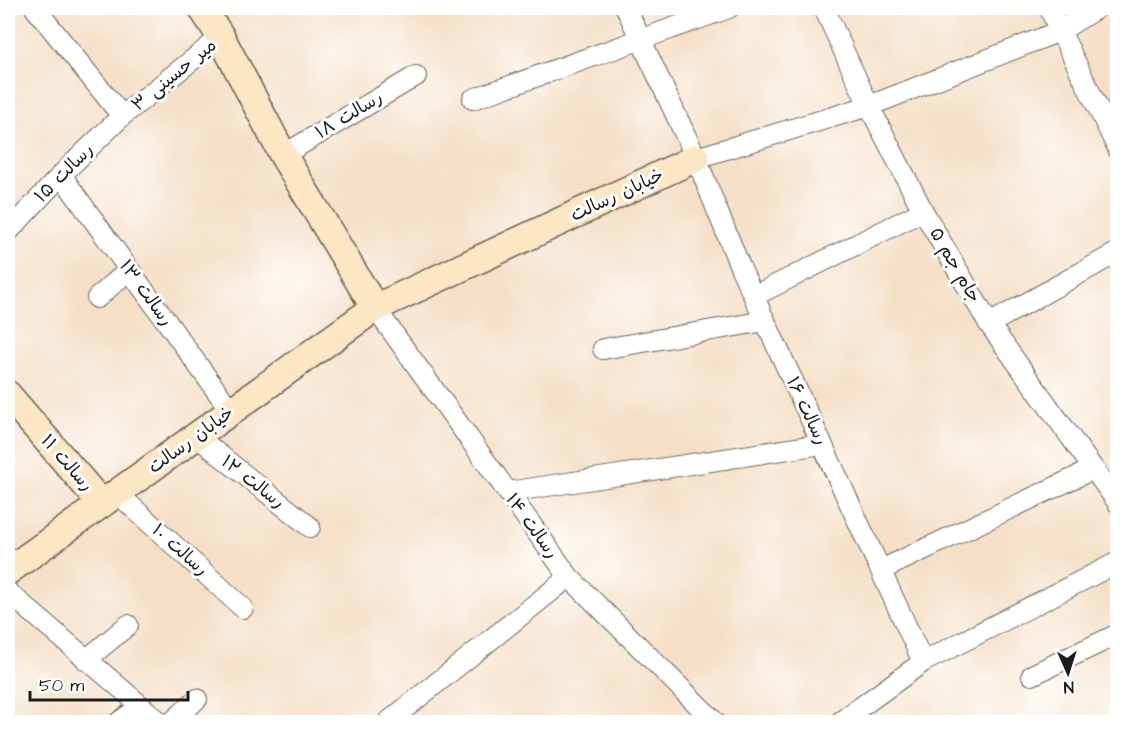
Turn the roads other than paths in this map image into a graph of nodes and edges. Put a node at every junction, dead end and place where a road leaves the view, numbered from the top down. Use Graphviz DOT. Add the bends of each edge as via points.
graph roads {
  1 [pos="35,8"];
  2 [pos="202,8"];
  3 [pos="626,8"];
  4 [pos="729,8"];
  5 [pos="824,8"];
  6 [pos="1049,8"];
  7 [pos="1097,8"];
  8 [pos="1060,31"];
  9 [pos="221,37"];
  10 [pos="641,40"];
  11 [pos="416,76"];
  12 [pos="473,99"];
  13 [pos="869,106"];
  14 [pos="122,116"];
  15 [pos="1118,149"];
  16 [pos="283,155"];
  17 [pos="696,158"];
  18 [pos="61,175"];
  19 [pos="923,211"];
  20 [pos="8,232"];
  21 [pos="1118,252"];
  22 [pos="129,270"];
  23 [pos="754,296"];
  24 [pos="97,298"];
  25 [pos="375,308"];
  26 [pos="765,321"];
  27 [pos="989,324"];
  28 [pos="603,349"];
  29 [pos="8,395"];
  30 [pos="231,411"];
  31 [pos="196,436"];
  32 [pos="822,444"];
  33 [pos="1093,469"];
  34 [pos="508,492"];
  35 [pos="109,498"];
  36 [pos="1118,503"];
  37 [pos="310,527"];
  38 [pos="1118,562"];
  39 [pos="881,570"];
  40 [pos="8,571"];
  41 [pos="569,577"];
  42 [pos="8,592"];
  43 [pos="243,608"];
  44 [pos="128,625"];
  45 [pos="1118,634"];
  46 [pos="86,660"];
  47 [pos="924,662"];
  48 [pos="1032,675"];
  49 [pos="197,699"];
  50 [pos="141,706"];
  51 [pos="119,723"];
  52 [pos="160,723"];
  53 [pos="172,723"];
  54 [pos="388,723"];
  55 [pos="715,723"];
  56 [pos="840,723"];
  1 -- 14 [label="street, میر حسینی ۳"];
  2 -- 9 [label="street"];
  3 -- 10 [label="street, رسالت ۱۶"];
  4 -- 10 [label="street"];
  5 -- 13 [label="street, جام جم ۵"];
  6 -- 8 [label="street"];
  7 -- 8 [label="street"];
  8 -- 13 [label="street"];
  8 -- 15 [label="street"];
  9 -- 14 [label="street, میر حسینی ۳"];
  9 -- 16 [label="street"];
  10 -- 12 [label="street"];
  10 -- 17 [label="street, رسالت ۱۶"];
  11 -- 16 [label="street, رسالت ۱۸"];
  13 -- 17 [label="street"];
  13 -- 19 [label="street, جام جم ۵"];
  14 -- 18 [label="street, رسالت ۱۵"];
  16 -- 25 [label="street"];
  17 -- 23 [label="street, رسالت ۱۶"];
  17 -- 25 [label="street, خیابان رسالت"];
  18 -- 20 [label="street, رسالت ۱۵"];
  18 -- 22 [label="street, رسالت ۱۳"];
  19 -- 23 [label="street"];
  19 -- 27 [label="street, جام جم ۵"];
  21 -- 27 [label="street"];
  22 -- 24 [label="street"];
  22 -- 30 [label="street, رسالت ۱۳"];
  23 -- 26 [label="street, رسالت ۱۶"];
  25 -- 30 [label="street, خیابان رسالت"];
  25 -- 34 [label="street, رسالت ۱۴"];
  26 -- 28 [label="street"];
  26 -- 32 [label="street, رسالت ۱۶"];
  27 -- 33 [label="street, جام جم ۵"];
  29 -- 35 [label="street, رسالت ۱۱"];
  30 -- 31 [label="street, خیابان رسالت"];
  31 -- 35 [label="street, خیابان رسالت"];
  31 -- 37 [label="street, رسالت ۱۲"];
  32 -- 34 [label="street"];
  32 -- 39 [label="street, رسالت ۱۶"];
  33 -- 36 [label="street, جام جم ۵"];
  33 -- 39 [label="street"];
  34 -- 41 [label="street, رسالت ۱۴"];
  35 -- 40 [label="street, خیابان رسالت"];
  35 -- 43 [label="street, رسالت ۱۰"];
  38 -- 47 [label="street"];
  39 -- 47 [label="street, رسالت ۱۶"];
  41 -- 54 [label="street"];
  41 -- 55 [label="street, رسالت ۱۴"];
  42 -- 46 [label="street"];
  44 -- 46 [label="street"];
  45 -- 48 [label="street"];
  46 -- 50 [label="street"];
  47 -- 56 [label="street"];
  49 -- 53 [label="street"];
  50 -- 51 [label="street"];
  50 -- 52 [label="street"];
}
